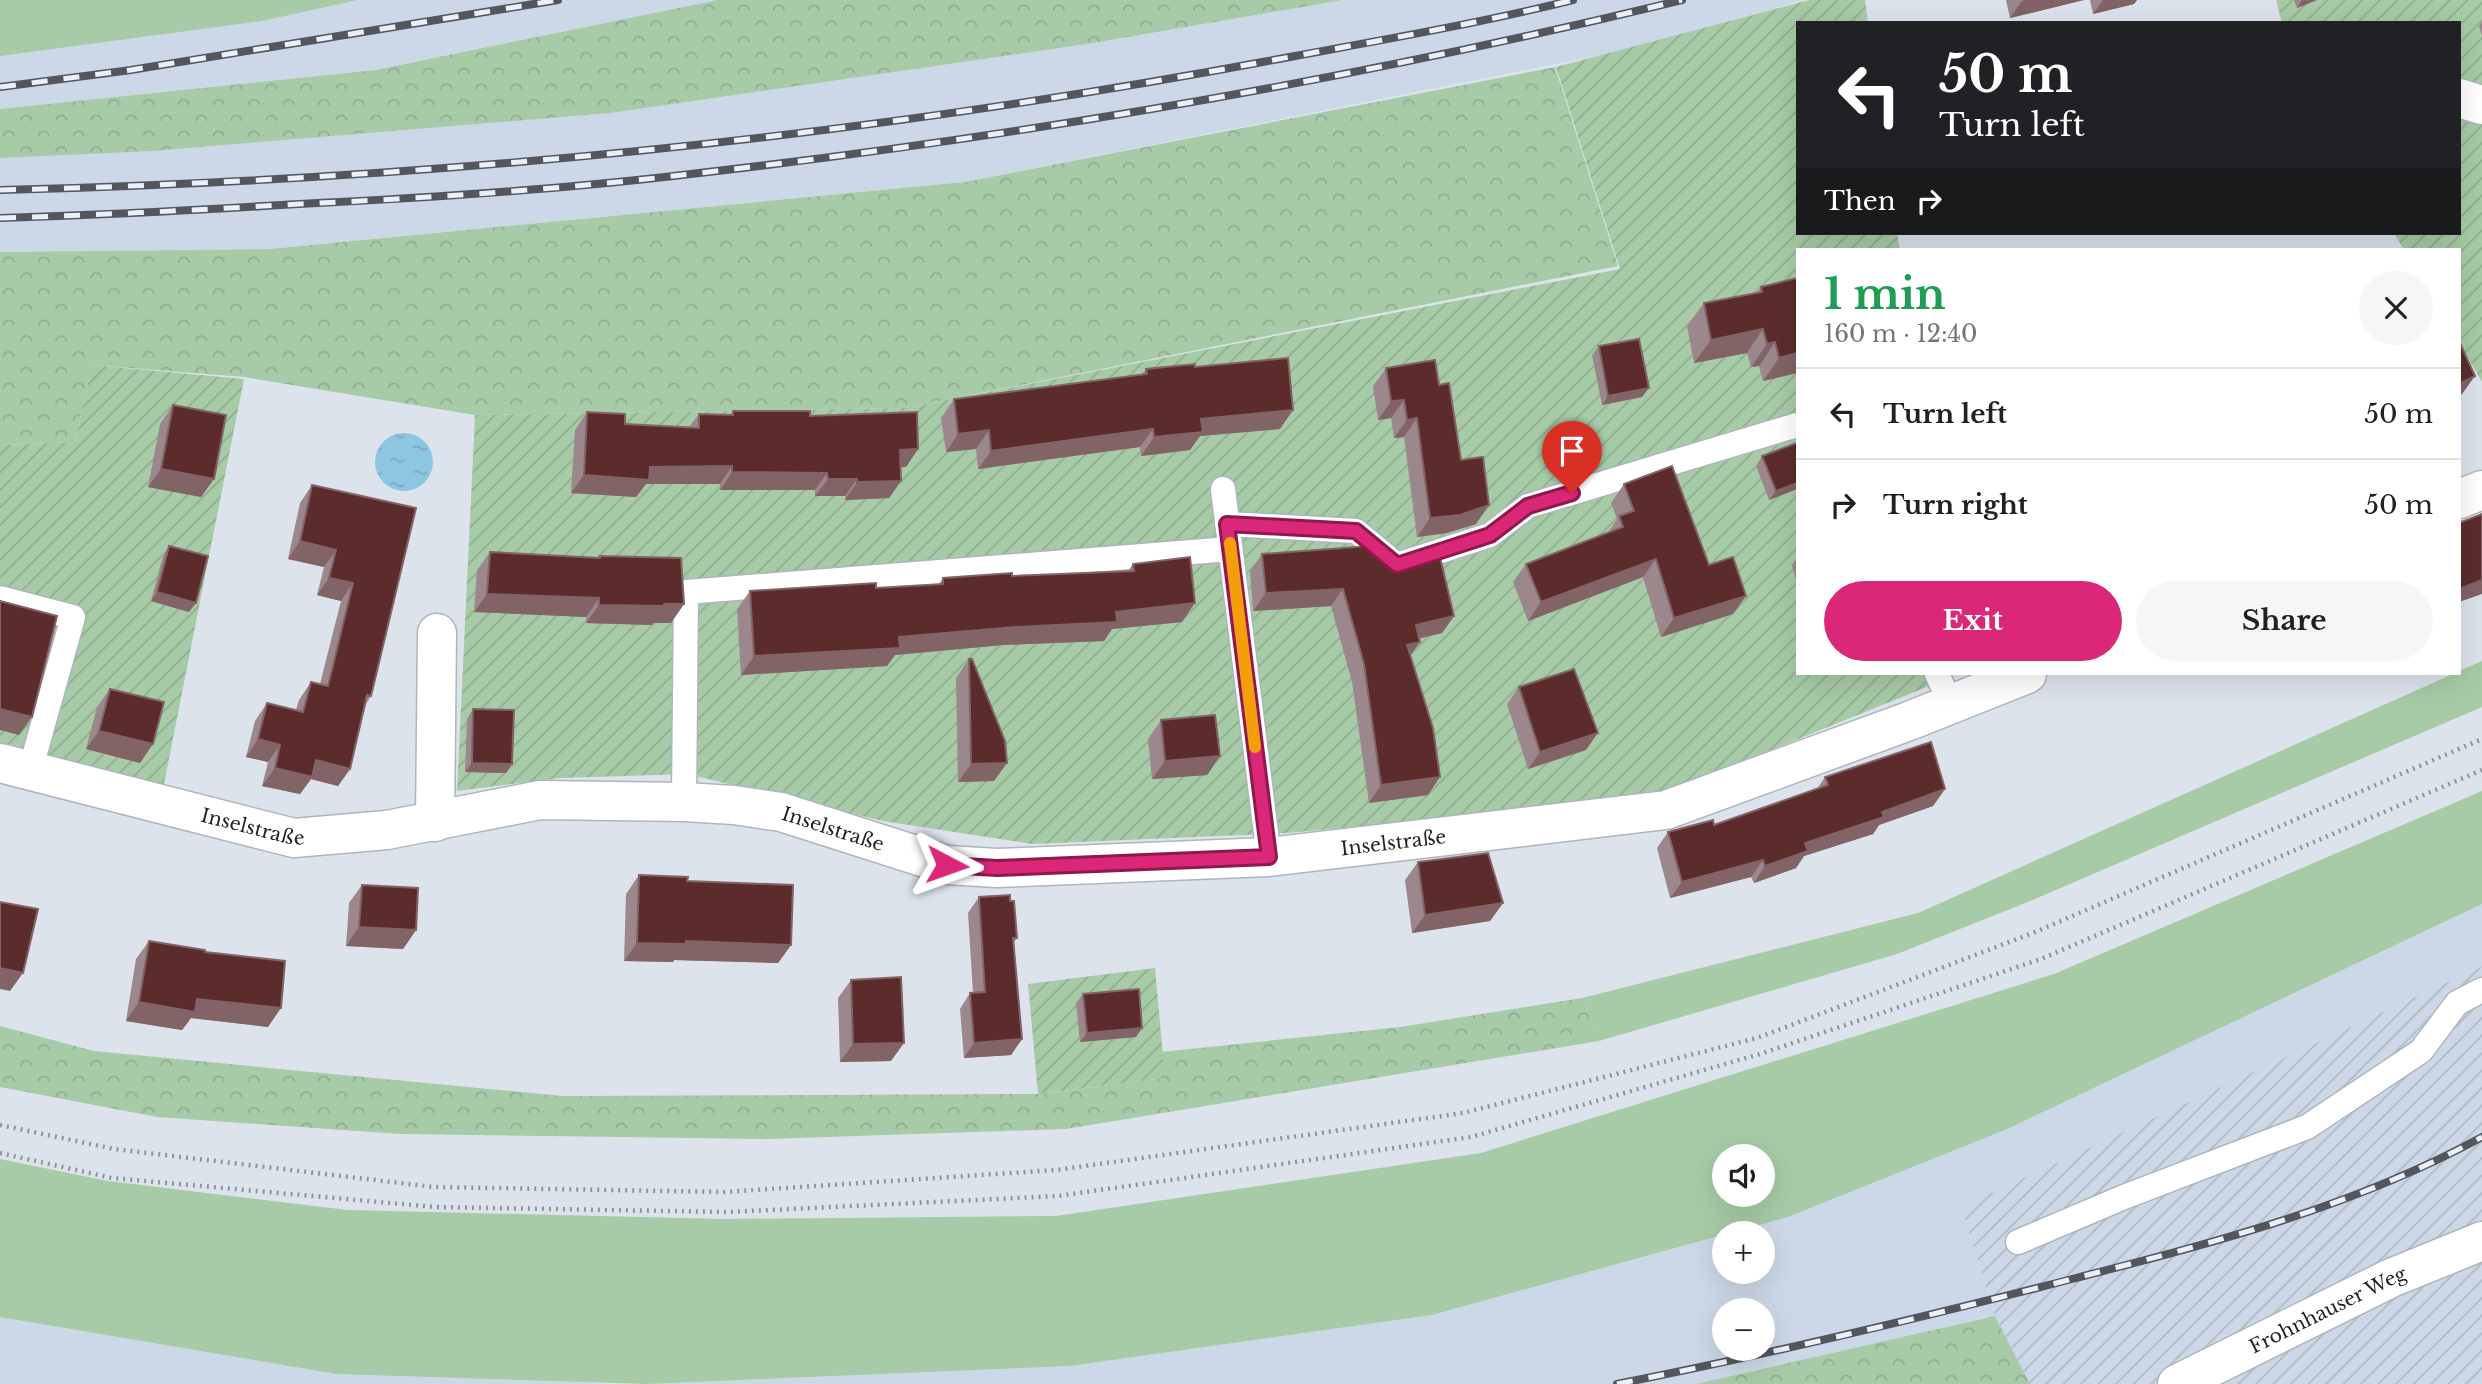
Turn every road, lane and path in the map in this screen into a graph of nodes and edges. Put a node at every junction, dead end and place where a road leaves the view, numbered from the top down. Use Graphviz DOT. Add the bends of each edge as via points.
graph roads {
  1 [pos="2461,99"];
  2 [pos="2482,105"];
  3 [pos="1796,425"];
  4 [pos="1223,489"];
  5 [pos="2482,490"];
  6 [pos="2461,498"];
  7 [pos="1229,536"];
  8 [pos="0,598"];
  9 [pos="437,633"];
  10 [pos="2021,675"];
  11 [pos="1944,689"];
  12 [pos="2482,739"];
  13 [pos="15,767"];
  14 [pos="2482,770"];
  15 [pos="684,802"];
  16 [pos="435,822"];
  17 [pos="1269,857"];
  18 [pos="2482,990"];
  19 [pos="0,1125"];
  20 [pos="0,1153"];
  21 [pos="2482,1241"];
  22 [pos="2018,1242"];
  23 [pos="2177,1384"];
  1 -- 2 [label="street"];
  3 -- 7 [label="lane" via="1528,506 1490,535 1397,565 1356,531"];
  4 -- 7 [label="lane"];
  5 -- 6 [label="street"];
  7 -- 15 [label="lane" via="686,592"];
  7 -- 17 [label="lane"];
  8 -- 13 [label="lane" via="73,617"];
  9 -- 16 [label="street"];
  10 -- 11 [label="street, Inselstraße"];
  11 -- 17 [label="street, Inselstraße" via="1666,810"];
  12 -- 19 [label="path" via="2033,933 1757,1038 1463,1113 1056,1170 725,1192 433,1187 114,1149"];
  13 -- 16 [label="street, Inselstraße" via="294,838"];
  14 -- 20 [label="path" via="2042,959 1760,1054 1471,1137 1058,1196 729,1212 435,1207 112,1178"];
  15 -- 16 [label="street, Inselstraße" via="540,800"];
  15 -- 17 [label="street, Inselstraße" via="781,812 947,865 997,868"];
  18 -- 22 [label="lane" via="2457,1003 2421,1051 2307,1127"];
  21 -- 23 [label="street, Frohnhauser Weg" via="2391,1278"];
}
